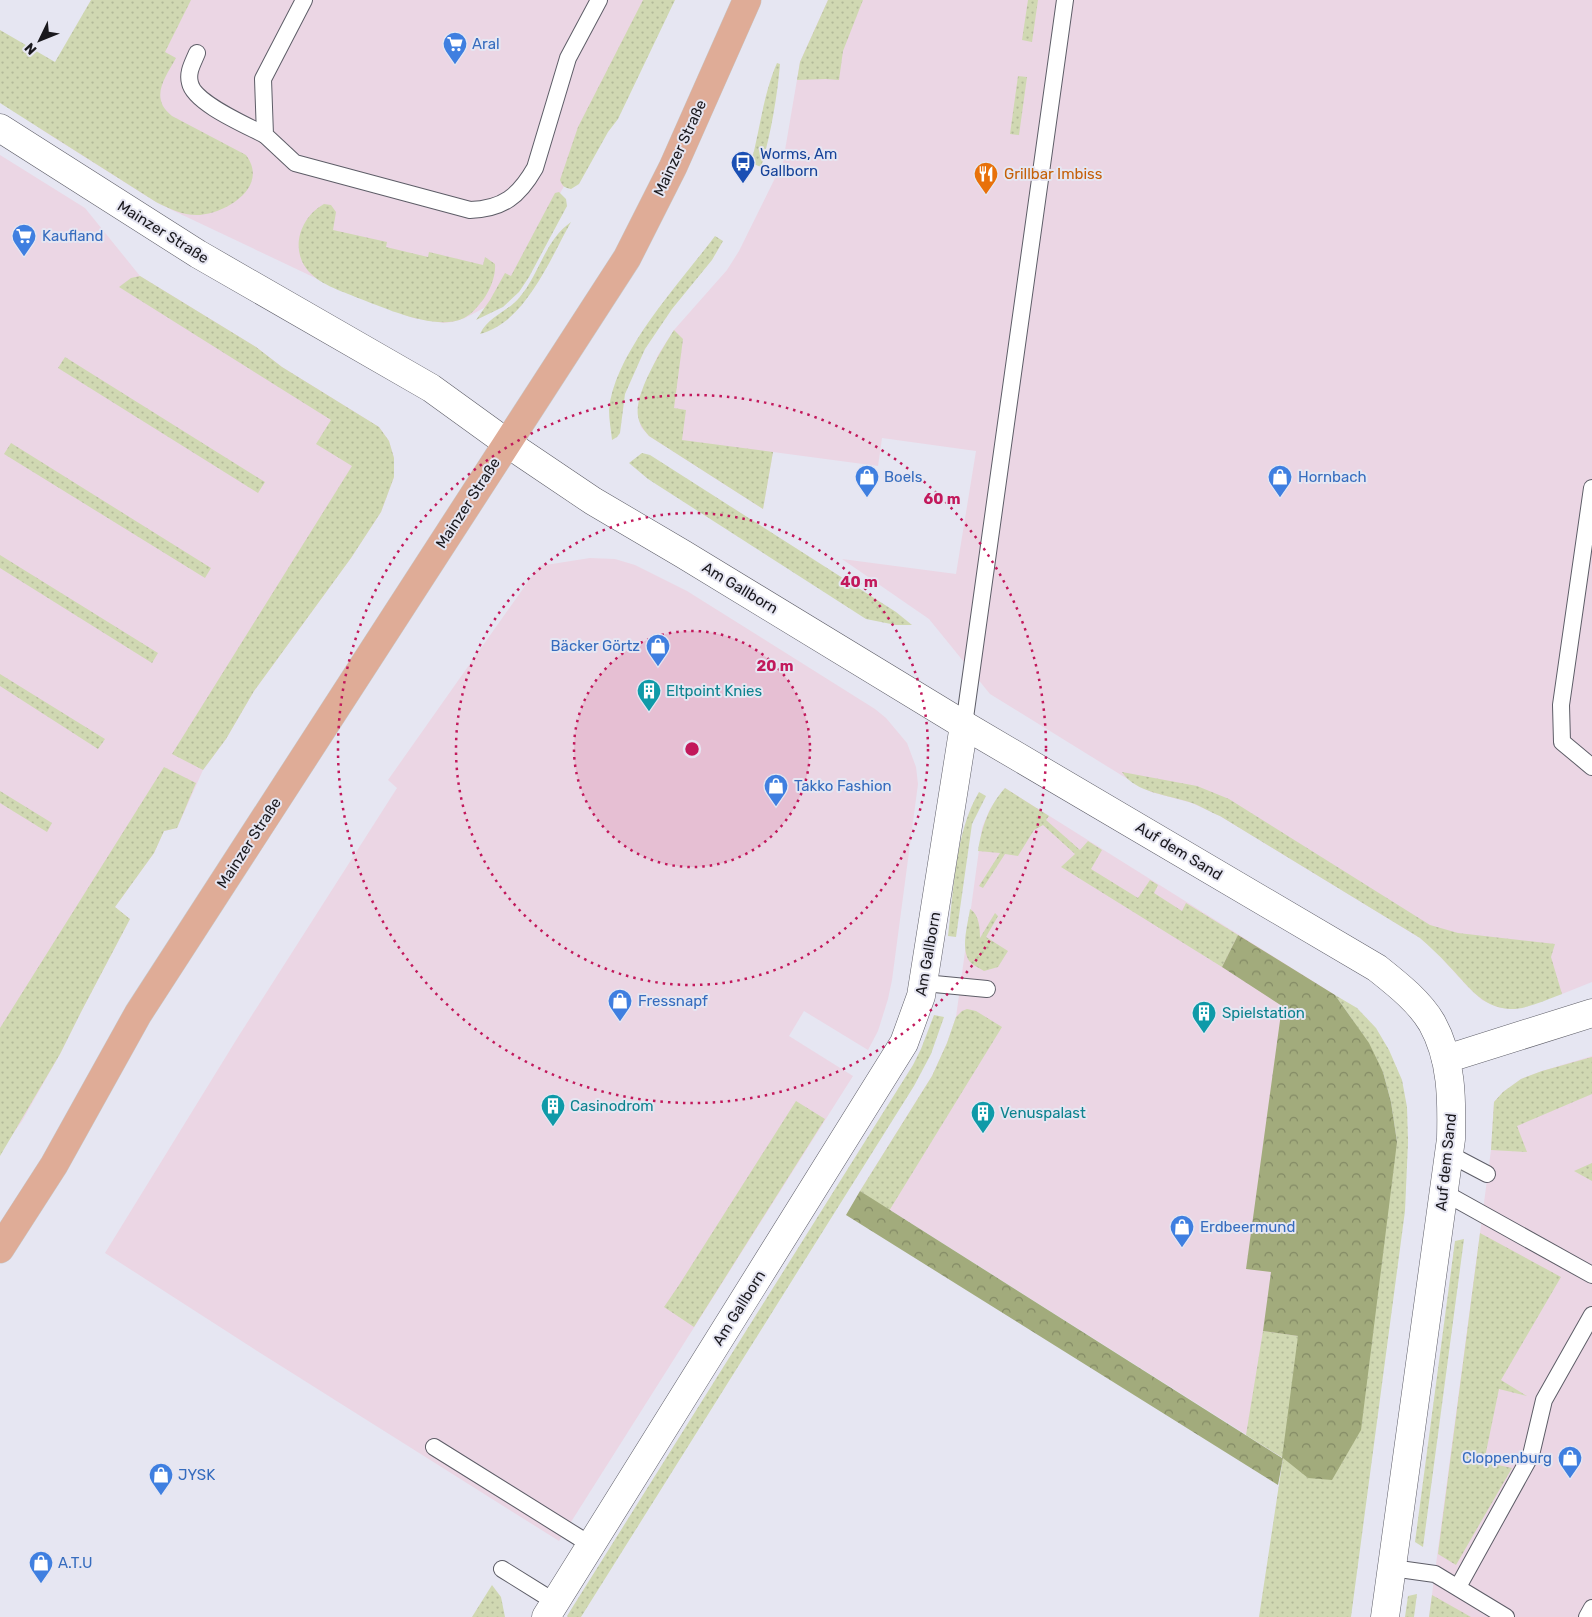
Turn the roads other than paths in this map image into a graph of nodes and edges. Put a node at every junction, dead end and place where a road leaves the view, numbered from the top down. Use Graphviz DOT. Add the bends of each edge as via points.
graph roads {
  1 [pos="304,0"];
  2 [pos="599,0"];
  3 [pos="747,0"];
  4 [pos="1065,0"];
  5 [pos="197,53"];
  6 [pos="0,128"];
  7 [pos="265,135"];
  8 [pos="507,443"];
  9 [pos="1592,488"];
  10 [pos="964,725"];
  11 [pos="1592,767"];
  12 [pos="924,983"];
  13 [pos="987,989"];
  14 [pos="1592,1014"];
  15 [pos="1446,1058"];
  16 [pos="1449,1154"];
  17 [pos="1487,1174"];
  18 [pos="1443,1192"];
  19 [pos="0,1249"];
  20 [pos="1592,1275"];
  21 [pos="1592,1315"];
  22 [pos="434,1447"];
  23 [pos="591,1545"];
  24 [pos="1392,1568"];
  25 [pos="502,1569"];
  26 [pos="1458,1587"];
  27 [pos="1592,1608"];
  28 [pos="551,1609"];
  29 [pos="1385,1617"];
  30 [pos="1506,1617"];
  31 [pos="1587,1617"];
  1 -- 7 [label="lane" via="263,78"];
  2 -- 7 [label="lane" via="568,58 535,168 515,196 500,204 470,210 295,163"];
  3 -- 8 [label="main road, Mainzer Straße" via="673,167 627,258"];
  4 -- 10 [label="lane"];
  5 -- 7 [label="lane" via="189,72 193,91 202,101"];
  6 -- 8 [label="street, Mainzer Straße" via="198,254 430,388"];
  8 -- 10 [label="street, Am Gallborn" via="593,501"];
  8 -- 19 [label="main road, Mainzer Straße" via="138,1014 54,1165"];
  9 -- 11 [label="lane" via="1561,705 1562,742"];
  10 -- 12 [label="street, Am Gallborn"];
  10 -- 15 [label="street, Auf dem Sand" via="1377,968 1421,1008 1431,1022"];
  12 -- 13 [label="lane"];
  12 -- 23 [label="street, Am Gallborn" via="904,1043 891,1065"];
  14 -- 15 [label="street"];
  15 -- 16 [label="street, Auf dem Sand" via="1452,1099"];
  16 -- 17 [label="lane"];
  16 -- 18 [label="street, Auf dem Sand"];
  18 -- 20 [label="lane"];
  18 -- 24 [label="street, Auf dem Sand"];
  21 -- 26 [label="lane" via="1544,1400 1531,1455"];
  22 -- 23 [label="lane"];
  23 -- 28 [label="street, Am Gallborn"];
  24 -- 26 [label="lane" via="1435,1574"];
  24 -- 29 [label="street, Auf dem Sand"];
  25 -- 28 [label="lane"];
  26 -- 30 [label="lane"];
  27 -- 31 [label="lane"];
}
